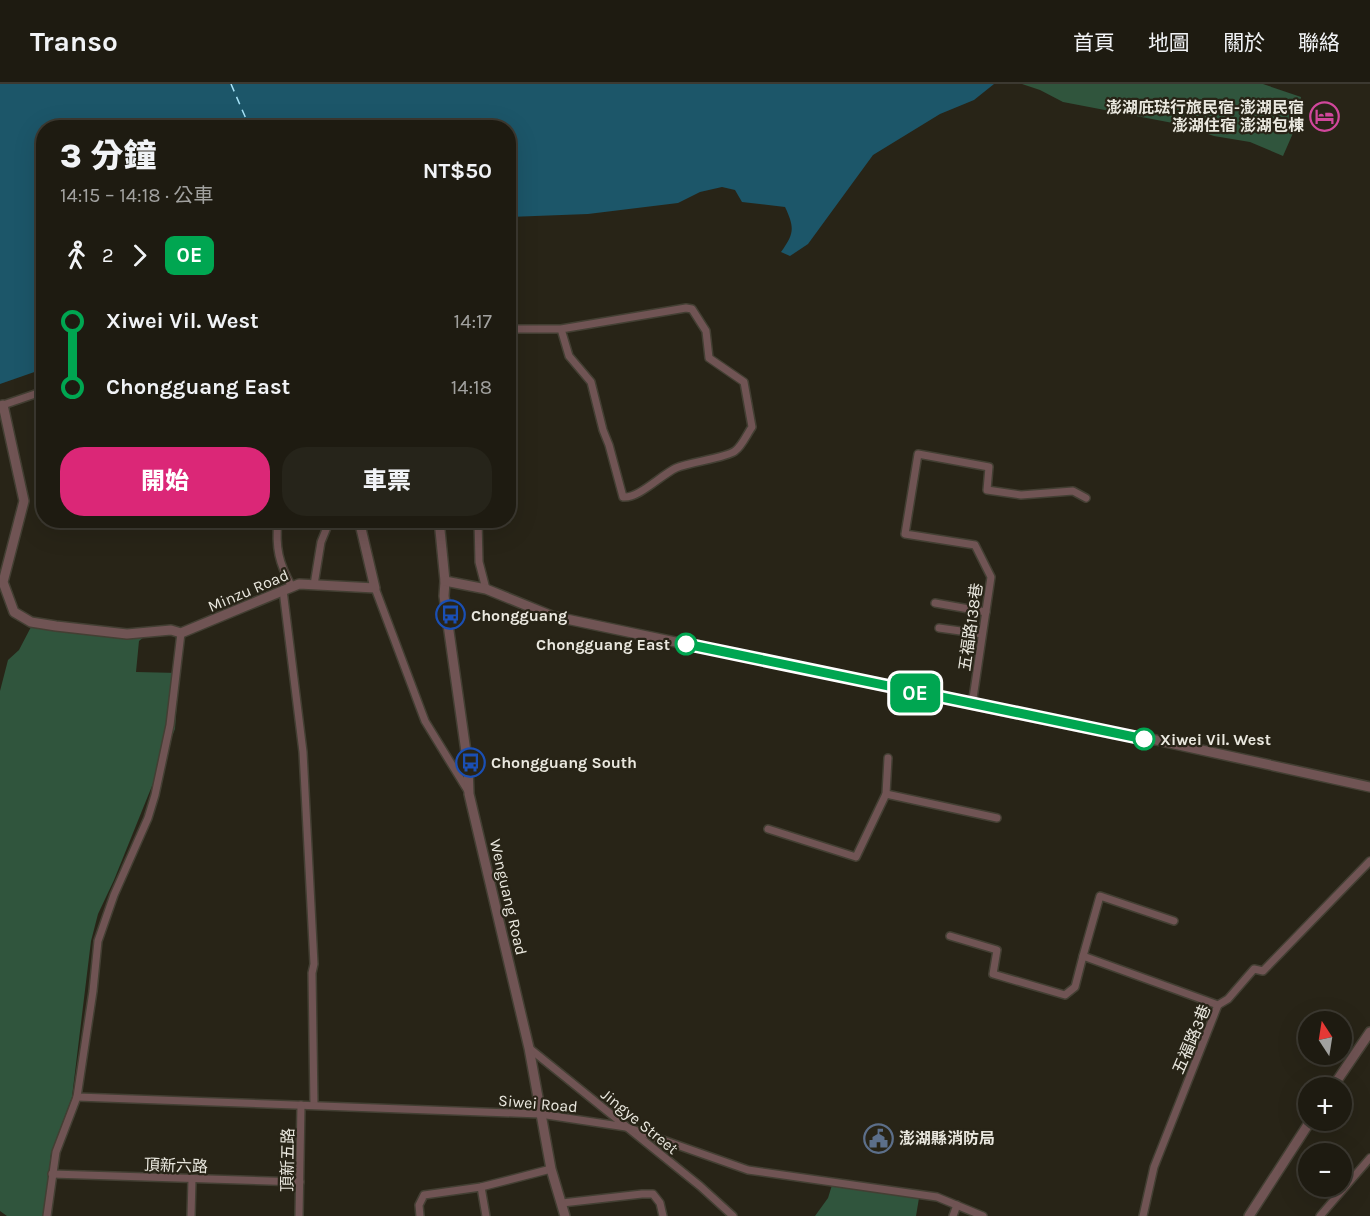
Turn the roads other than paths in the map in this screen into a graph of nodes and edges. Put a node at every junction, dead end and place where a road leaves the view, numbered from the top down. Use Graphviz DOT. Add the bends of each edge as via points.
graph roads {
  1 [pos="516,329"];
  2 [pos="561,329"];
  3 [pos="36,394"];
  4 [pos="2,406"];
  5 [pos="1086,498"];
  6 [pos="277,528"];
  7 [pos="327,528"];
  8 [pos="361,528"];
  9 [pos="440,528"];
  10 [pos="478,528"];
  11 [pos="446,581"];
  12 [pos="314,585"];
  13 [pos="375,588"];
  14 [pos="288,589"];
  15 [pos="486,589"];
  16 [pos="935,603"];
  17 [pos="986,612"];
  18 [pos="939,628"];
  19 [pos="181,633"];
  20 [pos="982,634"];
  21 [pos="972,705"];
  22 [pos="888,758"];
  23 [pos="1370,787"];
  24 [pos="469,794"];
  25 [pos="886,794"];
  26 [pos="997,818"];
  27 [pos="768,830"];
  28 [pos="1370,861"];
  29 [pos="1174,921"];
  30 [pos="950,936"];
  31 [pos="1083,956"];
  32 [pos="1218,1005"];
  33 [pos="1370,1032"];
  34 [pos="529,1048"];
  35 [pos="1339,1077"];
  36 [pos="77,1097"];
  37 [pos="301,1105"];
  38 [pos="314,1105"];
  39 [pos="540,1114"];
  40 [pos="626,1127"];
  41 [pos="1304,1131"];
  42 [pos="1370,1158"];
  43 [pos="551,1169"];
  44 [pos="52,1174"];
  45 [pos="192,1179"];
  46 [pos="300,1182"];
  47 [pos="481,1186"];
  48 [pos="562,1203"];
  49 [pos="957,1205"];
  50 [pos="47,1216"];
  51 [pos="191,1216"];
  52 [pos="299,1216"];
  53 [pos="420,1216"];
  54 [pos="486,1216"];
  55 [pos="565,1216"];
  56 [pos="663,1216"];
  57 [pos="733,1216"];
  58 [pos="953,1216"];
  59 [pos="983,1216"];
  60 [pos="1143,1216"];
  61 [pos="1249,1216"];
  62 [pos="1320,1216"];
  1 -- 2 [label="street"];
  2 -- 2 [label="street" via="692,309 706,331 709,357 744,382 752,427 735,451 677,468 638,495 623,497 591,382 568,356"];
  3 -- 4 [label="street"];
  4 -- 19 [label="street, Minzu Road" via="24,501 3,582 14,612 31,622 127,634 171,630"];
  5 -- 17 [label="street, 五福路138巷" via="1072,491 1020,495 987,490 989,467 918,454 905,534 975,544 990,577"];
  6 -- 14 [label="street" via="280,567"];
  7 -- 12 [label="street"];
  8 -- 13 [label="street"];
  9 -- 11 [label="street, Wenguang Road"];
  10 -- 15 [label="street" via="479,561"];
  11 -- 15 [label="street"];
  11 -- 24 [label="street, Wenguang Road" via="444,596"];
  12 -- 13 [label="street, Minzu Road"];
  12 -- 14 [label="street, Minzu Road" via="299,584"];
  13 -- 24 [label="street" via="425,721"];
  14 -- 19 [label="street, Minzu Road"];
  14 -- 38 [label="street" via="303,752 314,964"];
  15 -- 21 [label="street" via="552,616"];
  16 -- 17 [label="street"];
  17 -- 20 [label="street, 五福路138巷"];
  18 -- 20 [label="street"];
  19 -- 36 [label="street" via="170,724 155,795 98,940"];
  20 -- 21 [label="street, 五福路138巷"];
  21 -- 23 [label="street"];
  22 -- 25 [label="street"];
  24 -- 34 [label="street, Wenguang Road"];
  25 -- 26 [label="street"];
  25 -- 27 [label="street" via="856,858"];
  28 -- 32 [label="street, 五福路3巷" via="1263,971 1254,969"];
  29 -- 31 [label="street" via="1100,896"];
  30 -- 31 [label="street" via="997,950 993,974 1065,995 1075,987"];
  31 -- 32 [label="street"];
  32 -- 60 [label="street, 五福路3巷" via="1154,1167"];
  33 -- 35 [label="street"];
  34 -- 39 [label="street, Wenguang Road"];
  34 -- 40 [label="street, Jingye Street"];
  36 -- 37 [label="street, Siwei Road"];
  36 -- 44 [label="street"];
  37 -- 38 [label="street, Siwei Road"];
  37 -- 46 [label="street, 頂新五路"];
  38 -- 39 [label="street, Siwei Road"];
  39 -- 40 [label="street, Siwei Road"];
  39 -- 43 [label="street, Wenguang Road"];
  40 -- 49 [label="street, Siwei Road" via="748,1170 937,1197"];
  40 -- 57 [label="street, Jingye Street"];
  41 -- 61 [label="street"];
  42 -- 62 [label="street"];
  43 -- 47 [label="street"];
  43 -- 48 [label="street, Wenguang Road"];
  44 -- 45 [label="street, 頂新六路"];
  44 -- 50 [label="street"];
  45 -- 46 [label="street, 頂新六路"];
  45 -- 51 [label="street"];
  46 -- 52 [label="street, 頂新五路"];
  47 -- 53 [label="street" via="424,1195 419,1205"];
  47 -- 54 [label="street"];
  48 -- 55 [label="street, Wenguang Road"];
  48 -- 56 [label="street" via="653,1194"];
  49 -- 58 [label="street"];
  49 -- 59 [label="street, Siwei Road"];
}
